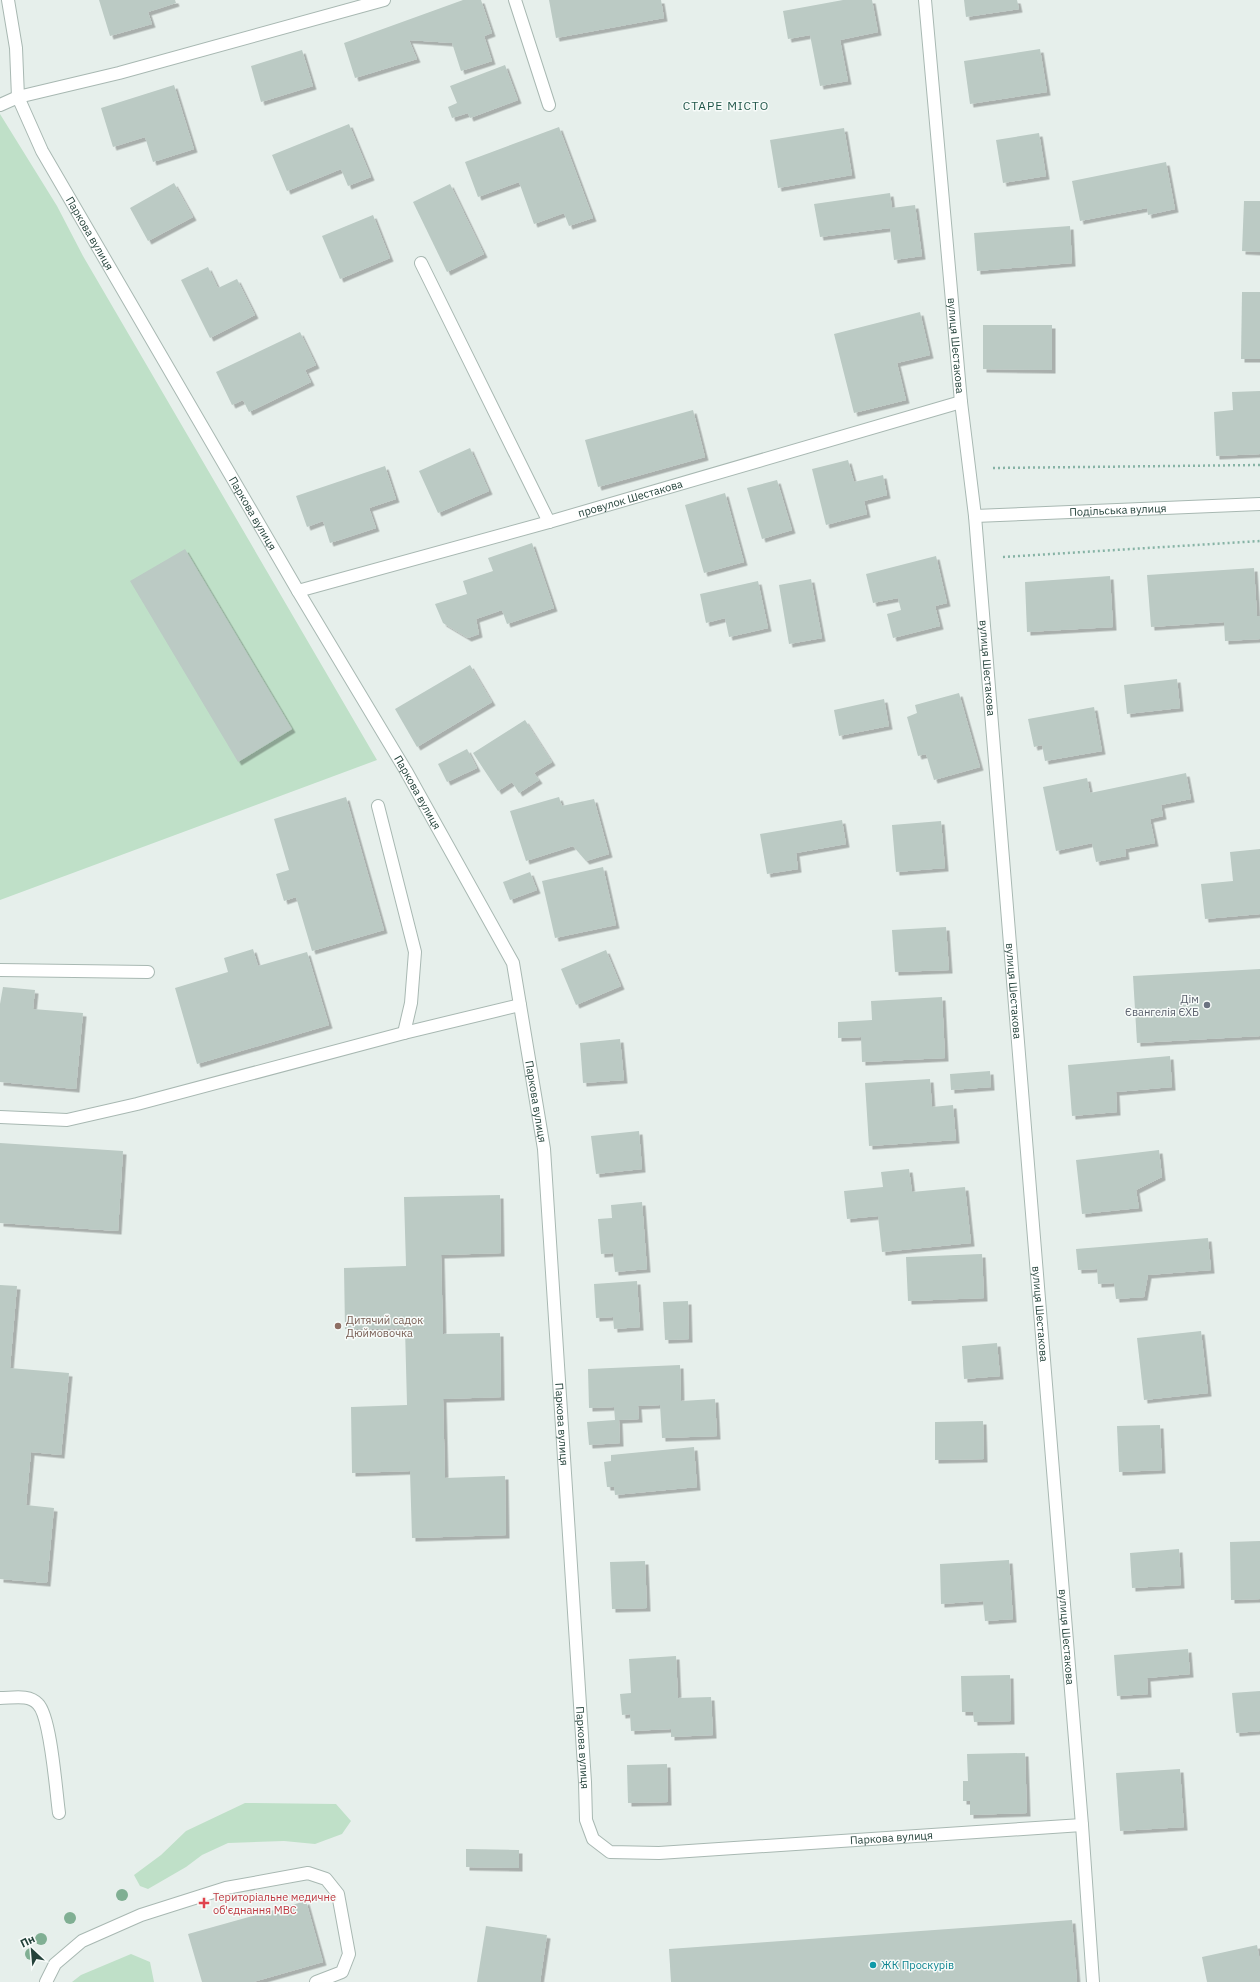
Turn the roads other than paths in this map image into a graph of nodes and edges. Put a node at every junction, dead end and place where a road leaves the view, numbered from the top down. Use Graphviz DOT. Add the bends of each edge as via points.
graph roads {
  1 [pos="8,0"];
  2 [pos="384,0"];
  3 [pos="516,0"];
  4 [pos="925,0"];
  5 [pos="18,98"];
  6 [pos="0,105"];
  7 [pos="549,105"];
  8 [pos="421,263"];
  9 [pos="962,402"];
  10 [pos="1260,504"];
  11 [pos="975,516"];
  12 [pos="549,522"];
  13 [pos="298,591"];
  14 [pos="378,806"];
  15 [pos="0,970"];
  16 [pos="148,972"];
  17 [pos="520,1005"];
  18 [pos="404,1033"];
  19 [pos="0,1117"];
  20 [pos="0,1698"];
  21 [pos="59,1813"];
  22 [pos="1082,1825"];
  23 [pos="46,1982"];
  24 [pos="316,1982"];
  25 [pos="1093,1982"];
  1 -- 5 [label="street, Паркова вулиця" via="16,48"];
  2 -- 5 [label="street"];
  3 -- 7 [label="street"];
  4 -- 9 [label="street, вулиця Шестакова"];
  5 -- 6 [label="street"];
  5 -- 13 [label="street, Паркова вулиця" via="42,151"];
  8 -- 12 [label="street"];
  9 -- 11 [label="street, вулиця Шестакова"];
  9 -- 12 [label="street, провулок Шестакова"];
  10 -- 11 [label="street, Подільська вулиця"];
  11 -- 22 [label="street, вулиця Шестакова"];
  12 -- 13 [label="street, провулок Шестакова"];
  13 -- 17 [label="street, Паркова вулиця" via="406,771 513,963"];
  14 -- 18 [label="street" via="415,952 411,1003"];
  15 -- 16 [label="street"];
  17 -- 18 [label="street"];
  17 -- 22 [label="street, Паркова вулиця" via="544,1149 586,1820 593,1838 610,1852 659,1853"];
  18 -- 19 [label="street" via="137,1104 67,1120"];
  20 -- 21 [label="street" via="26,1697 38,1704 46,1721"];
  22 -- 25 [label="street, вулиця Шестакова"];
  23 -- 24 [label="street" via="55,1964 82,1941 141,1915 226,1888 308,1873 326,1879 338,1894 349,1954 342,1972"];
}
